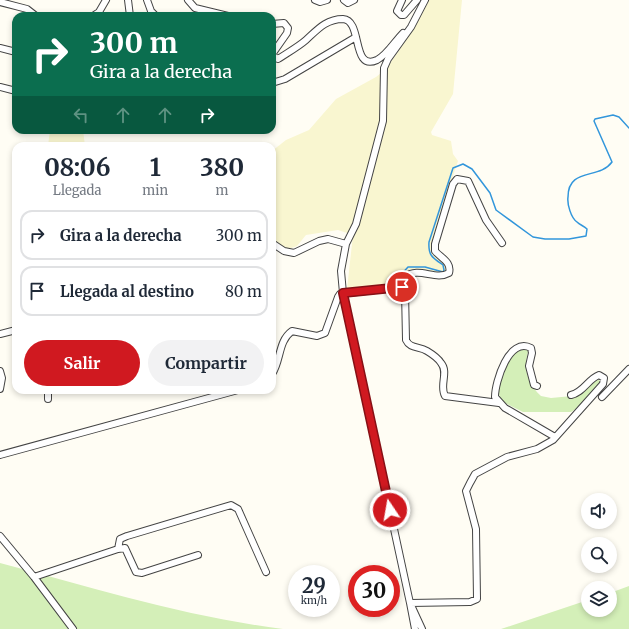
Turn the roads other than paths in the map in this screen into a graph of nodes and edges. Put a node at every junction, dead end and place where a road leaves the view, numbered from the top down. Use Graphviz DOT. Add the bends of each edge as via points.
graph roads {
  1 [pos="106,0"];
  2 [pos="128,0"];
  3 [pos="147,0"];
  4 [pos="188,0"];
  5 [pos="315,0"];
  6 [pos="327,0"];
  7 [pos="344,0"];
  8 [pos="354,0"];
  9 [pos="402,0"];
  10 [pos="417,0"];
  11 [pos="425,0"];
  12 [pos="0,2"];
  13 [pos="30,12"];
  14 [pos="99,12"];
  15 [pos="130,12"];
  16 [pos="152,12"];
  17 [pos="212,12"];
  18 [pos="276,24"];
  19 [pos="411,27"];
  20 [pos="356,37"];
  21 [pos="0,48"];
  22 [pos="276,49"];
  23 [pos="12,51"];
  24 [pos="276,59"];
  25 [pos="276,82"];
  26 [pos="0,87"];
  27 [pos="12,90"];
  28 [pos="502,243"];
  29 [pos="346,244"];
  30 [pos="276,246"];
  31 [pos="402,287"];
  32 [pos="343,293"];
  33 [pos="12,331"];
  34 [pos="0,334"];
  35 [pos="276,369"];
  36 [pos="629,369"];
  37 [pos="0,371"];
  38 [pos="536,386"];
  39 [pos="0,389"];
  40 [pos="48,394"];
  41 [pos="223,394"];
  42 [pos="571,395"];
  43 [pos="602,397"];
  44 [pos="48,398"];
  45 [pos="499,403"];
  46 [pos="555,437"];
  47 [pos="0,455"];
  48 [pos="0,536"];
  49 [pos="118,549"];
  50 [pos="198,555"];
  51 [pos="266,572"];
  52 [pos="34,577"];
  53 [pos="410,603"];
  54 [pos="73,629"];
  55 [pos="415,629"];
  56 [pos="422,629"];
  1 -- 14 [label="street"];
  2 -- 15 [label="street"];
  3 -- 16 [label="street"];
  4 -- 17 [label="street" via="196,8"];
  5 -- 6 [label="street"];
  7 -- 8 [label="street" via="348,3"];
  9 -- 10 [label="street" via="397,11 401,16"];
  11 -- 19 [label="street"];
  12 -- 13 [label="street"];
  18 -- 22 [label="street" via="284,23 288,28"];
  19 -- 20 [label="street" via="376,60 370,61 362,57"];
  19 -- 29 [label="street" via="384,68 383,121 356,224"];
  20 -- 24 [label="street" via="353,25 349,21 341,19 327,22"];
  20 -- 25 [label="street" via="285,80"];
  21 -- 23 [label="street"];
  26 -- 27 [label="street"];
  28 -- 31 [label="street" via="486,220 468,181 457,179 453,184 435,244 435,251 448,263 449,273 444,276 414,272 405,277"];
  29 -- 30 [label="street" via="328,239 294,253 284,252"];
  29 -- 32 [label="street" via="341,271"];
  31 -- 32 [label="street"];
  31 -- 45 [label="street" via="405,291 406,340 414,347 426,350 442,364 442,392 445,396"];
  32 -- 35 [label="street" via="338,297 325,334 321,336 292,331 286,335"];
  32 -- 53 [label="street"];
  33 -- 34 [label="street"];
  36 -- 43 [label="street"];
  37 -- 39 [label="street"];
  38 -- 45 [label="street" via="529,366 531,348 527,345 516,348 510,352 495,385 495,397"];
  40 -- 44 [label="street"];
  41 -- 47 [label="street"];
  42 -- 46 [label="street" via="579,393 595,377 599,375 604,378 603,384"];
  45 -- 46 [label="street"];
  46 -- 53 [label="street" via="537,449 507,457 474,474 466,491 476,529 477,599 470,602"];
  48 -- 52 [label="street"];
  49 -- 50 [label="street" via="125,548 132,568 142,573"];
  49 -- 51 [label="street" via="120,539 127,536 231,505 238,509"];
  49 -- 52 [label="street"];
  52 -- 54 [label="street"];
  53 -- 55 [label="street"];
  53 -- 56 [label="street"];
}
